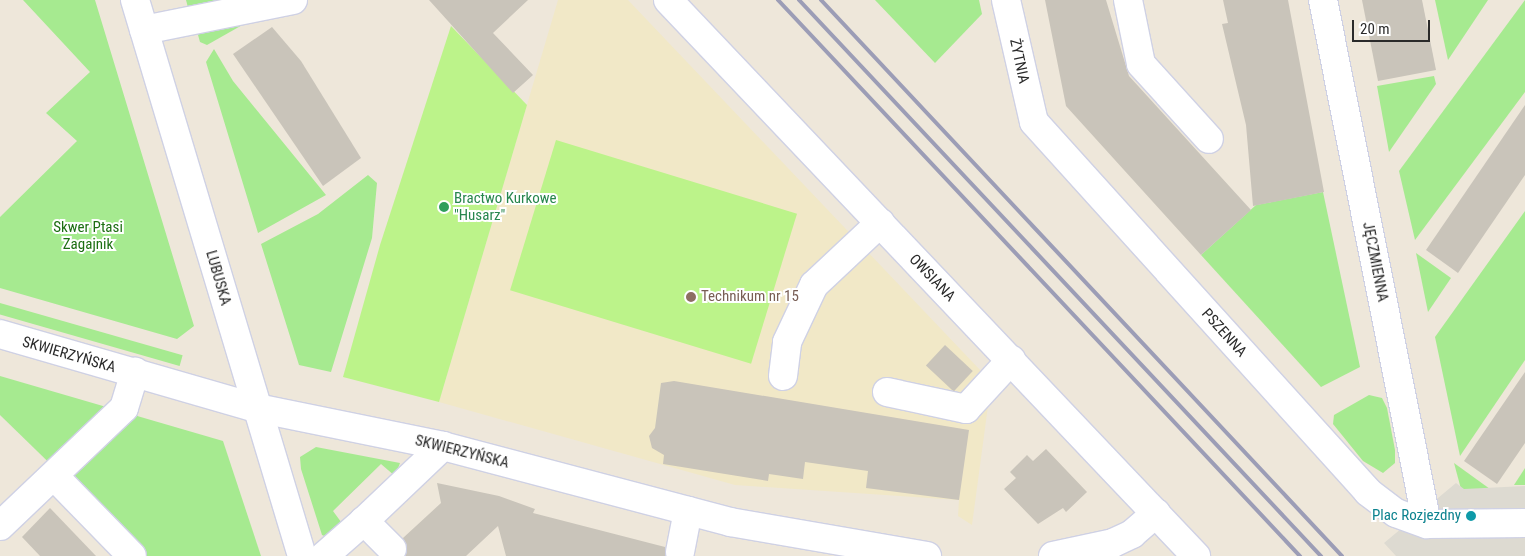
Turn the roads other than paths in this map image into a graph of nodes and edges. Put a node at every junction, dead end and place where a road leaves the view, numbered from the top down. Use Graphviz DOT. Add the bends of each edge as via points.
graph roads {
  1 [pos="135,0"];
  2 [pos="294,0"];
  3 [pos="668,0"];
  4 [pos="1006,0"];
  5 [pos="1128,0"];
  6 [pos="1322,0"];
  7 [pos="144,30"];
  8 [pos="1034,122"];
  9 [pos="1209,139"];
  10 [pos="880,223"];
  11 [pos="0,334"];
  12 [pos="1011,360"];
  13 [pos="136,372"];
  14 [pos="783,376"];
  15 [pos="887,392"];
  16 [pos="257,408"];
  17 [pos="443,446"];
  18 [pos="55,477"];
  19 [pos="688,510"];
  20 [pos="1156,512"];
  21 [pos="364,520"];
  22 [pos="1525,522"];
  23 [pos="1428,524"];
  24 [pos="0,526"];
  25 [pos="392,549"];
  26 [pos="680,552"];
  27 [pos="132,556"];
  28 [pos="302,556"];
  29 [pos="324,556"];
  30 [pos="927,556"];
  31 [pos="1053,556"];
  32 [pos="1196,556"];
  1 -- 7 [label="street, LUBUSKA"];
  2 -- 7 [label="street"];
  3 -- 10 [label="street, OWSIANA"];
  4 -- 8 [label="street, ŻYTNIA"];
  5 -- 9 [label="street" via="1141,64"];
  6 -- 23 [label="street, JĘCZMIENNA"];
  7 -- 16 [label="street, LUBUSKA"];
  8 -- 23 [label="street, PSZENNA" via="1368,492 1396,513"];
  10 -- 12 [label="street, OWSIANA"];
  10 -- 14 [label="street" via="814,285 787,342"];
  11 -- 13 [label="street, SKWIERZYŃSKA"];
  12 -- 15 [label="street" via="966,409"];
  12 -- 20 [label="street, OWSIANA"];
  13 -- 16 [label="street, SKWIERZYŃSKA"];
  13 -- 18 [label="street" via="124,408"];
  16 -- 17 [label="street, SKWIERZYŃSKA"];
  16 -- 28 [label="street, LUBUSKA"];
  17 -- 19 [label="street, SKWIERZYŃSKA"];
  17 -- 21 [label="street"];
  18 -- 24 [label="street"];
  18 -- 27 [label="street"];
  19 -- 26 [label="street"];
  19 -- 30 [label="street, SKWIERZYŃSKA" via="748,526"];
  20 -- 31 [label="street" via="1122,539"];
  20 -- 32 [label="street, OWSIANA"];
  21 -- 25 [label="street"];
  21 -- 29 [label="street"];
  22 -- 23 [label="street"];
}
